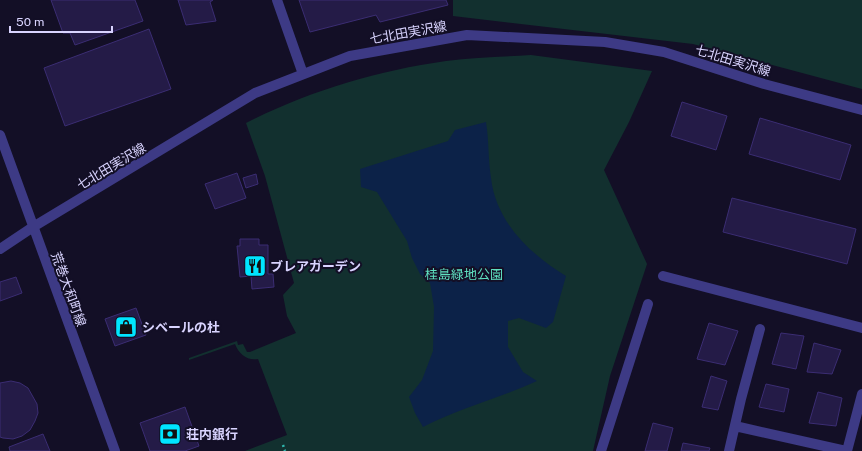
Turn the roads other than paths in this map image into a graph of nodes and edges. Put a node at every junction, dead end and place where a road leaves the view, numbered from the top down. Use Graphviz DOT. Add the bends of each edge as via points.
graph roads {
  1 [pos="277,0"];
  2 [pos="303,74"];
  3 [pos="862,110"];
  4 [pos="0,135"];
  5 [pos="33,227"];
  6 [pos="0,249"];
  7 [pos="663,276"];
  8 [pos="648,304"];
  9 [pos="862,328"];
  10 [pos="760,329"];
  11 [pos="862,394"];
  12 [pos="735,426"];
  13 [pos="115,451"];
  14 [pos="601,451"];
  15 [pos="729,451"];
  16 [pos="846,451"];
  1 -- 2 [label="street"];
  2 -- 3 [label="street, 七北田実沢線" via="350,56 467,35 597,42 664,52 764,84"];
  2 -- 5 [label="street, 七北田実沢線" via="255,93"];
  4 -- 5 [label="street, 荒巻大和町線"];
  5 -- 6 [label="street, 七北田実沢線"];
  5 -- 13 [label="street, 荒巻大和町線"];
  7 -- 9 [label="street"];
  8 -- 14 [label="street"];
  10 -- 12 [label="street"];
  11 -- 16 [label="street"];
  12 -- 15 [label="street"];
  12 -- 16 [label="street"];
}
